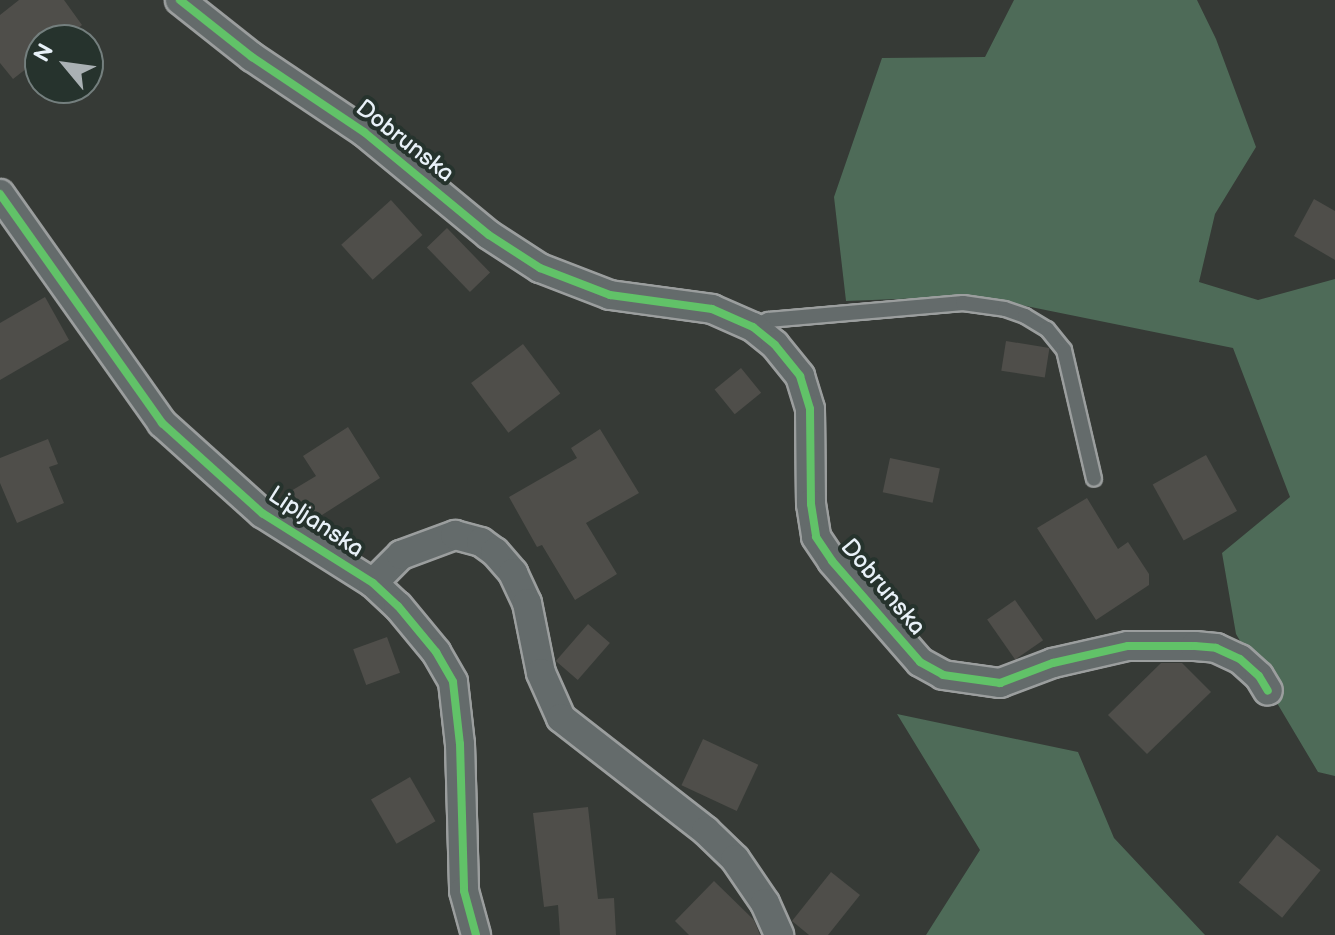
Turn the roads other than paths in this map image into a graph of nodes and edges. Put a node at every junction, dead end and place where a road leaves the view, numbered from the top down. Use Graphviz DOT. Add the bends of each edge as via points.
graph roads {
  1 [pos="180,0"];
  2 [pos="0,194"];
  3 [pos="753,327"];
  4 [pos="1094,479"];
  5 [pos="373,583"];
  6 [pos="1268,691"];
  7 [pos="476,935"];
  8 [pos="779,935"];
  1 -- 3 [label="street, Dobrunska" via="540,268 610,295 712,309"];
  2 -- 5 [label="street, Lipljanska" via="162,423 262,513"];
  3 -- 4 [label="lane" via="768,320 963,303 1025,316 1047,329 1064,350"];
  3 -- 6 [label="street, Dobrunska" via="800,376 816,537 920,662 943,675 1000,683 1053,663 1128,646 1195,646 1240,659"];
  5 -- 7 [label="street, Lipljanska" via="436,652 453,682 464,891"];
  5 -- 8 [label="street, Lipljanska" via="401,555 455,535 495,552 513,573 527,603 541,673 561,718 735,859"];
}
